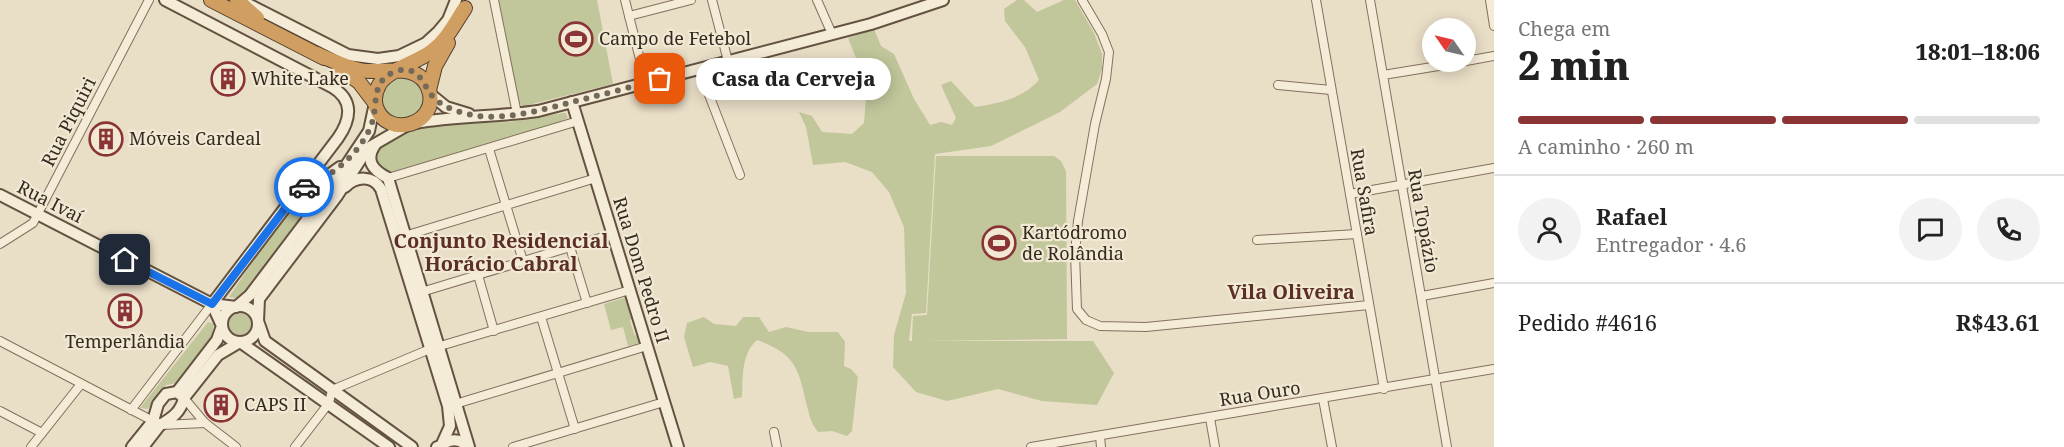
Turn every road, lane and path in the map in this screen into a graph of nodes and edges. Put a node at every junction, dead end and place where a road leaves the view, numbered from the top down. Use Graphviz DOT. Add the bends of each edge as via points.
graph roads {
  1 [pos="149,0"];
  2 [pos="165,0"];
  3 [pos="211,0"];
  4 [pos="239,0"];
  5 [pos="494,0"];
  6 [pos="624,0"];
  7 [pos="691,0"];
  8 [pos="712,0"];
  9 [pos="817,0"];
  10 [pos="943,0"];
  11 [pos="1082,0"];
  12 [pos="1316,0"];
  13 [pos="1370,0"];
  14 [pos="1490,0"];
  15 [pos="463,3"];
  16 [pos="629,16"];
  17 [pos="1494,26"];
  18 [pos="273,31"];
  19 [pos="832,34"];
  20 [pos="317,54"];
  21 [pos="1494,56"];
  22 [pos="1476,59"];
  23 [pos="728,61"];
  24 [pos="1422,68"];
  25 [pos="699,69"];
  26 [pos="397,71"];
  27 [pos="1383,75"];
  28 [pos="646,83"];
  29 [pos="1278,85"];
  30 [pos="1331,90"];
  31 [pos="429,92"];
  32 [pos="572,102"];
  33 [pos="375,103"];
  34 [pos="517,114"];
  35 [pos="475,115"];
  36 [pos="578,121"];
  37 [pos="411,125"];
  38 [pos="380,140"];
  39 [pos="489,149"];
  40 [pos="351,156"];
  41 [pos="1494,168"];
  42 [pos="740,175"];
  43 [pos="596,178"];
  44 [pos="383,181"];
  45 [pos="1402,185"];
  46 [pos="300,189"];
  47 [pos="1350,194"];
  48 [pos="0,195"];
  49 [pos="337,196"];
  50 [pos="507,204"];
  51 [pos="38,215"];
  52 [pos="613,234"];
  53 [pos="1357,234"];
  54 [pos="401,237"];
  55 [pos="1257,240"];
  56 [pos="0,244"];
  57 [pos="570,248"];
  58 [pos="523,261"];
  59 [pos="478,275"];
  60 [pos="1494,283"];
  61 [pos="630,290"];
  62 [pos="418,293"];
  63 [pos="1422,296"];
  64 [pos="586,303"];
  65 [pos="212,304"];
  66 [pos="1370,305"];
  67 [pos="236,307"];
  68 [pos="541,317"];
  69 [pos="258,321"];
  70 [pos="222,326"];
  71 [pos="494,331"];
  72 [pos="0,341"];
  73 [pos="240,342"];
  74 [pos="647,346"];
  75 [pos="435,348"];
  76 [pos="1494,369"];
  77 [pos="558,373"];
  78 [pos="1435,380"];
  79 [pos="81,384"];
  80 [pos="1384,389"];
  81 [pos="332,390"];
  82 [pos="180,395"];
  83 [pos="1323,399"];
  84 [pos="664,402"];
  85 [pos="329,404"];
  86 [pos="452,405"];
  87 [pos="130,410"];
  88 [pos="0,411"];
  89 [pos="1210,418"];
  90 [pos="156,423"];
  91 [pos="205,423"];
  92 [pos="575,429"];
  93 [pos="774,432"];
  94 [pos="42,433"];
  95 [pos="1100,436"];
  96 [pos="31,447"];
  97 [pos="132,447"];
  98 [pos="143,447"];
  99 [pos="236,447"];
  100 [pos="295,447"];
  101 [pos="389,447"];
  102 [pos="412,447"];
  103 [pos="439,447"];
  104 [pos="469,447"];
  105 [pos="513,447"];
  106 [pos="678,447"];
  107 [pos="777,447"];
  108 [pos="1031,447"];
  109 [pos="1101,447"];
  110 [pos="1215,447"];
  111 [pos="1332,447"];
  112 [pos="1447,447"];
  1 -- 51 [label="street, Rua Piquiri"];
  2 -- 46 [label="street" via="338,90 346,101 349,114 345,128"];
  3 -- 18 [label="highway"];
  4 -- 15 [label="street" via="348,55 378,59 399,56 426,43"];
  4 -- 18 [label="highway"];
  5 -- 34 [label="street"];
  6 -- 16 [label="street"];
  7 -- 16 [label="street"];
  8 -- 23 [label="street"];
  9 -- 19 [label="street"];
  10 -- 19 [label="street"];
  11 -- 66 [label="street" via="1108,52 1075,254 1077,309 1086,320 1100,326 1146,327"];
  12 -- 30 [label="street, Rua Safira"];
  13 -- 27 [label="street, Rua Topázio"];
  14 -- 17 [label="street"];
  15 -- 26 [label="highway" via="440,44"];
  15 -- 31 [label="highway" via="460,22 435,66"];
  16 -- 28 [label="street"];
  18 -- 20 [label="highway"];
  19 -- 23 [label="street"];
  20 -- 26 [label="highway" via="359,70"];
  20 -- 33 [label="highway" via="359,82"];
  21 -- 22 [label="street"];
  23 -- 25 [label="street"];
  24 -- 27 [label="street"];
  25 -- 28 [label="street"];
  25 -- 42 [label="street"];
  26 -- 31 [label="highway" via="417,75"];
  26 -- 33 [label="highway" via="378,85"];
  27 -- 45 [label="street, Rua Topázio"];
  28 -- 32 [label="street"];
  29 -- 30 [label="street"];
  30 -- 47 [label="street, Rua Safira"];
  31 -- 35 [label="street" via="446,106"];
  31 -- 37 [label="highway" via="428,110"];
  32 -- 34 [label="street"];
  32 -- 36 [label="street, Rua Dom Pedro II"];
  33 -- 37 [label="highway" via="385,120 397,126"];
  33 -- 40 [label="street" via="369,130"];
  34 -- 35 [label="street"];
  35 -- 37 [label="street"];
  36 -- 39 [label="street"];
  36 -- 43 [label="street, Rua Dom Pedro II"];
  37 -- 38 [label="street"];
  38 -- 44 [label="street" via="371,152 370,163"];
  38 -- 49 [label="street" via="368,148"];
  39 -- 44 [label="street"];
  39 -- 50 [label="street"];
  40 -- 46 [label="street" via="330,175"];
  40 -- 67 [label="street" via="250,295"];
  41 -- 45 [label="street"];
  43 -- 50 [label="street"];
  43 -- 52 [label="street, Rua Dom Pedro II"];
  44 -- 49 [label="street" via="359,178"];
  44 -- 54 [label="street"];
  45 -- 47 [label="street"];
  45 -- 63 [label="street, Rua Topázio"];
  46 -- 65 [label="street"];
  47 -- 53 [label="street, Rua Safira"];
  48 -- 51 [label="street, Rua Ivaí"];
  49 -- 69 [label="street" via="259,299"];
  50 -- 54 [label="street"];
  50 -- 58 [label="street"];
  51 -- 56 [label="street, Rua Piquiri" via="33,223"];
  51 -- 65 [label="street, Rua Ivaí"];
  52 -- 57 [label="street"];
  52 -- 61 [label="street, Rua Dom Pedro II"];
  53 -- 55 [label="street"];
  53 -- 66 [label="street, Rua Safira"];
  54 -- 62 [label="street"];
  57 -- 58 [label="street"];
  57 -- 64 [label="street"];
  58 -- 59 [label="street"];
  59 -- 62 [label="street"];
  59 -- 71 [label="street"];
  60 -- 63 [label="street"];
  61 -- 64 [label="street"];
  61 -- 74 [label="street, Rua Dom Pedro II"];
  62 -- 75 [label="street"];
  63 -- 78 [label="street, Rua Topázio"];
  64 -- 68 [label="street"];
  65 -- 67 [label="street, Rua Ivaí"];
  65 -- 70 [label="street"];
  65 -- 87 [label="street"];
  66 -- 80 [label="street, Rua Safira"];
  67 -- 69 [label="street" via="250,309"];
  67 -- 70 [label="street" via="224,315"];
  68 -- 71 [label="street"];
  68 -- 77 [label="street"];
  69 -- 73 [label="street" via="253,338"];
  69 -- 81 [label="street" via="265,341"];
  70 -- 73 [label="street" via="230,339"];
  70 -- 82 [label="street" via="217,340"];
  71 -- 75 [label="street"];
  72 -- 79 [label="street"];
  73 -- 82 [label="street" via="218,355"];
  73 -- 85 [label="street"];
  74 -- 77 [label="street"];
  74 -- 84 [label="street, Rua Dom Pedro II"];
  75 -- 81 [label="street"];
  75 -- 86 [label="street"];
  76 -- 78 [label="street, Rua Ouro"];
  77 -- 86 [label="street"];
  77 -- 92 [label="street"];
  78 -- 80 [label="street, Rua Ouro"];
  78 -- 112 [label="street, Rua Topázio"];
  79 -- 87 [label="street"];
  79 -- 94 [label="street"];
  80 -- 83 [label="street, Rua Ouro"];
  81 -- 85 [label="street"];
  81 -- 102 [label="street"];
  82 -- 90 [label="street" via="182,407 175,416"];
  82 -- 90 [label="street" via="165,394 158,404"];
  82 -- 91 [label="street"];
  83 -- 89 [label="street, Rua Ouro"];
  83 -- 111 [label="street"];
  84 -- 92 [label="street"];
  84 -- 106 [label="street, Rua Dom Pedro II"];
  85 -- 100 [label="street"];
  85 -- 101 [label="street"];
  86 -- 103 [label="street" via="450,426"];
  86 -- 104 [label="street"];
  87 -- 90 [label="street"];
  88 -- 94 [label="street"];
  89 -- 95 [label="street, Rua Ouro"];
  89 -- 110 [label="street"];
  90 -- 91 [label="street"];
  90 -- 97 [label="street"];
  90 -- 98 [label="street"];
  91 -- 99 [label="street"];
  92 -- 105 [label="street"];
  93 -- 107 [label="street"];
  94 -- 96 [label="street"];
  95 -- 108 [label="street, Rua Ouro"];
  95 -- 109 [label="street"];
  103 -- 104 [label="street" via="454,440"];
}
